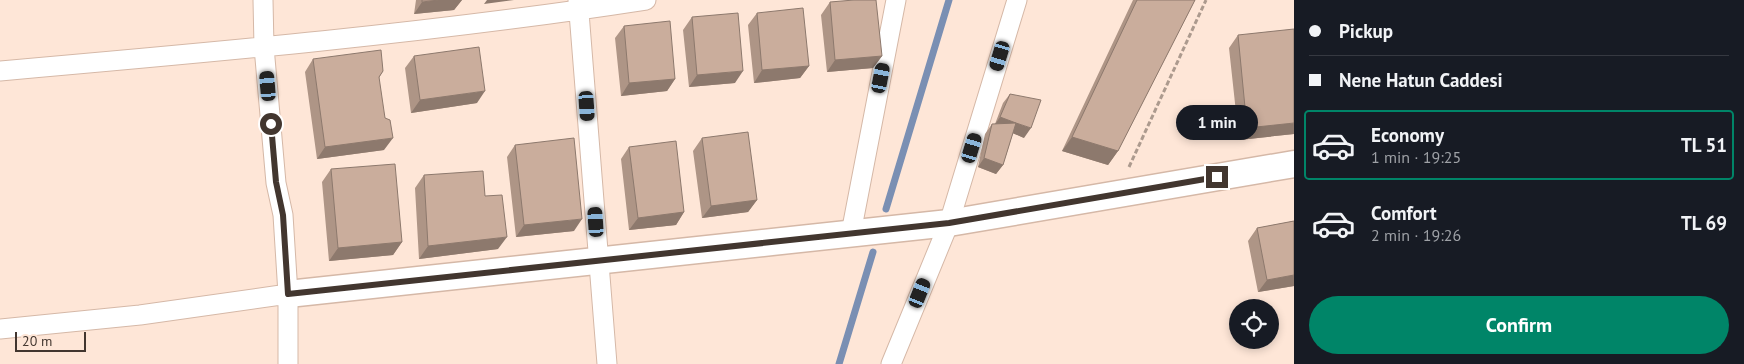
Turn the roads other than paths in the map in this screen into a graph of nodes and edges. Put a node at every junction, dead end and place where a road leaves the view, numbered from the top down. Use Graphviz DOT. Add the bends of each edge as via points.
graph roads {
  1 [pos="262,0"];
  2 [pos="646,0"];
  3 [pos="896,0"];
  4 [pos="1017,0"];
  5 [pos="579,5"];
  6 [pos="264,47"];
  7 [pos="0,71"];
  8 [pos="1294,164"];
  9 [pos="949,223"];
  10 [pos="851,234"];
  11 [pos="599,260"];
  12 [pos="288,294"];
  13 [pos="0,329"];
  14 [pos="288,364"];
  15 [pos="607,364"];
  16 [pos="891,364"];
  1 -- 6 [label="street"];
  2 -- 5 [label="street"];
  3 -- 10 [label="street"];
  4 -- 9 [label="street"];
  5 -- 6 [label="street"];
  5 -- 11 [label="street"];
  6 -- 7 [label="street"];
  6 -- 12 [label="street" via="276,182 283,215"];
  8 -- 9 [label="street"];
  9 -- 10 [label="street"];
  9 -- 16 [label="street"];
  10 -- 11 [label="street"];
  11 -- 12 [label="street"];
  11 -- 15 [label="street"];
  12 -- 13 [label="street" via="140,315"];
  12 -- 14 [label="street"];
}
